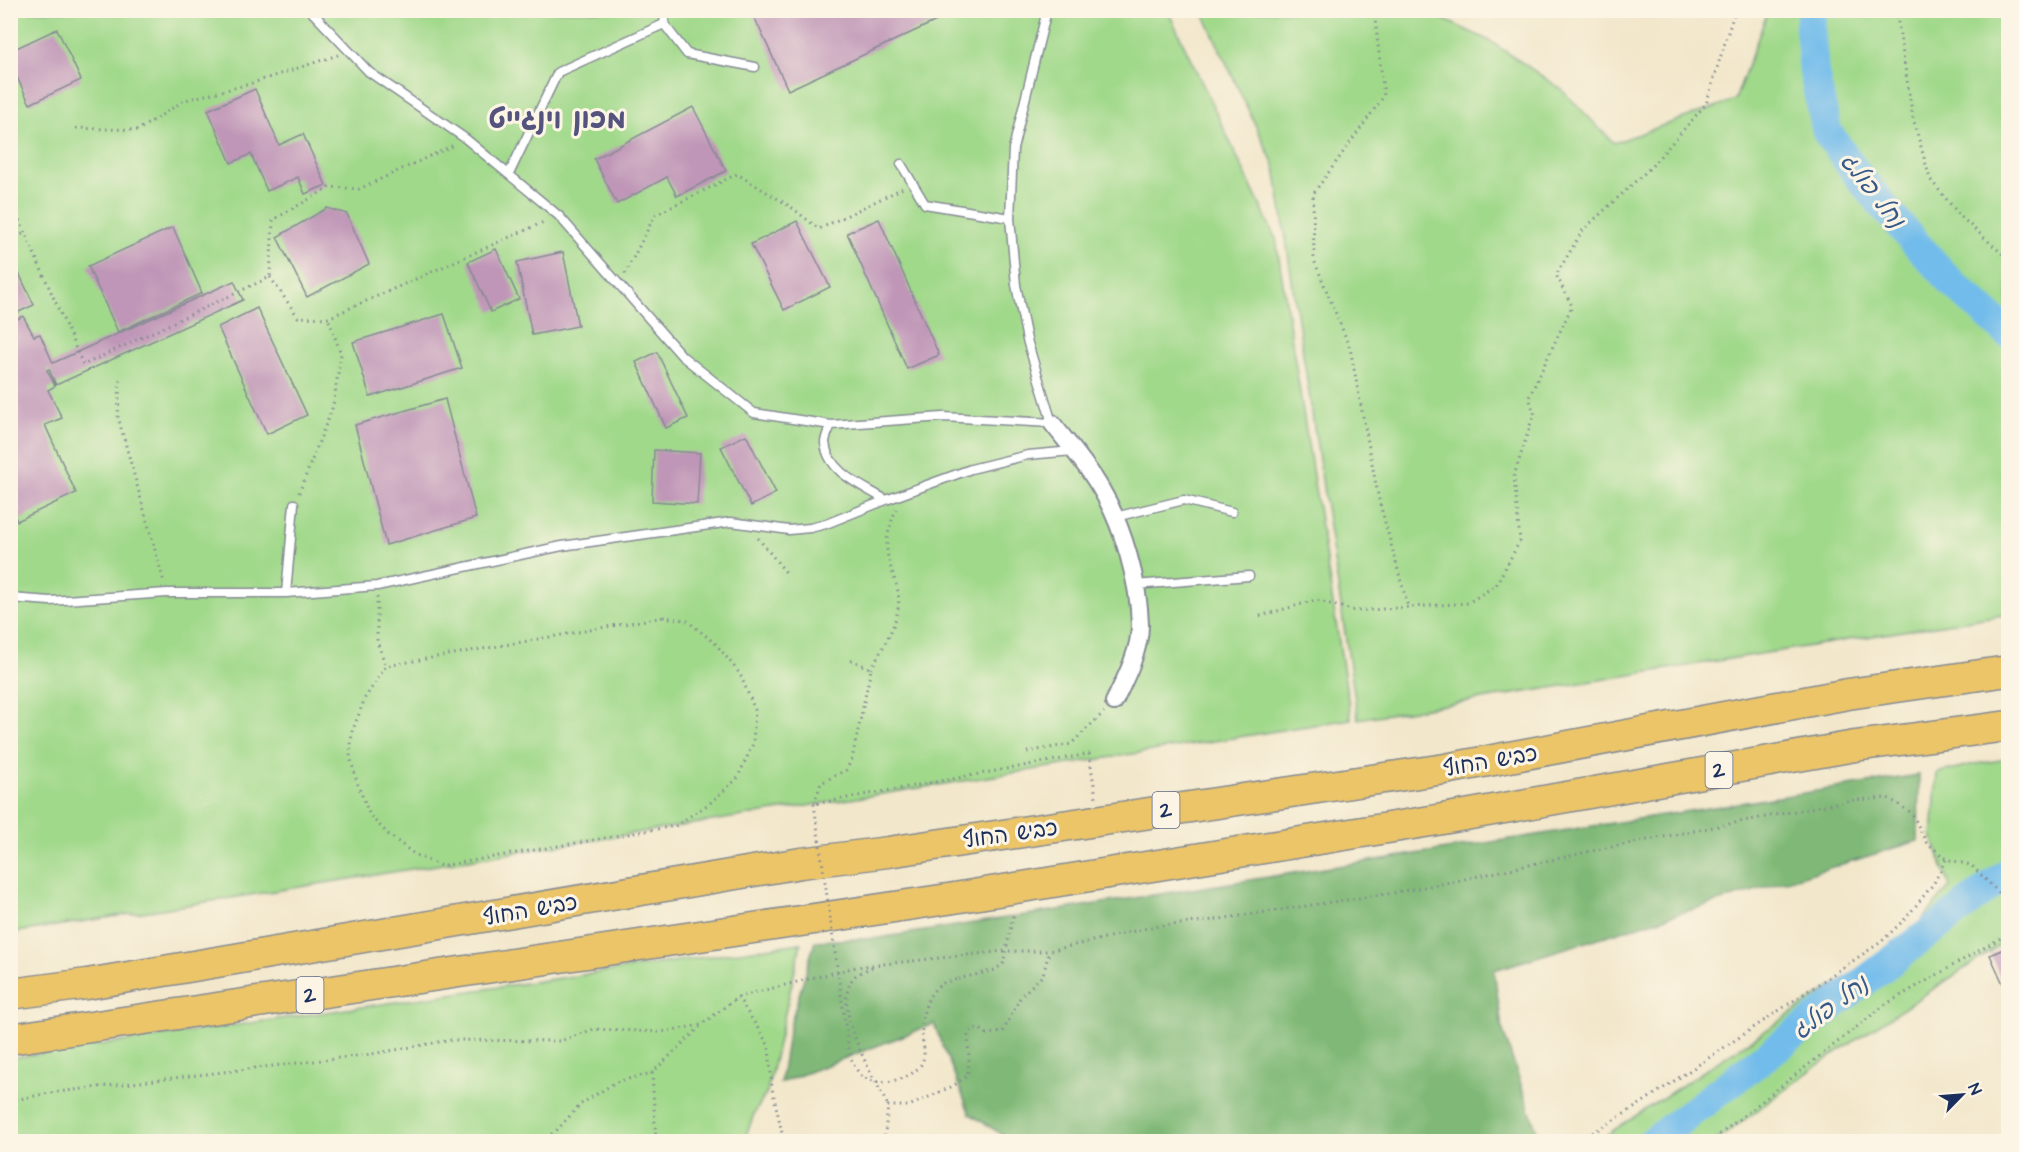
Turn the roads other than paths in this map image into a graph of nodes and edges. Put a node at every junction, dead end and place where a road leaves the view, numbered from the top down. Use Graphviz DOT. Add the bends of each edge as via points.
graph roads {
  1 [pos="310,10"];
  2 [pos="666,10"];
  3 [pos="1047,10"];
  4 [pos="664,24"];
  5 [pos="755,67"];
  6 [pos="901,164"];
  7 [pos="509,174"];
  8 [pos="1010,218"];
  9 [pos="1052,423"];
  10 [pos="831,425"];
  11 [pos="1073,451"];
  12 [pos="886,500"];
  13 [pos="294,504"];
  14 [pos="1232,512"];
  15 [pos="1114,517"];
  16 [pos="1250,576"];
  17 [pos="1135,585"];
  18 [pos="286,593"];
  19 [pos="10,598"];
  20 [pos="2008,671"];
  21 [pos="1114,702"];
  22 [pos="2008,726"];
  23 [pos="10,994"];
  24 [pos="10,1039"];
  1 -- 7 [label="lane" via="369,72"];
  2 -- 4 [label="lane"];
  3 -- 8 [label="lane" via="1013,149"];
  4 -- 5 [label="lane" via="687,54"];
  4 -- 7 [label="lane" via="558,72"];
  6 -- 8 [label="lane" via="925,204"];
  7 -- 10 [label="lane" via="559,216 682,356 754,413"];
  8 -- 9 [label="lane" via="1016,285 1027,340"];
  9 -- 10 [label="lane" via="942,417"];
  9 -- 11 [label="street"];
  10 -- 12 [label="lane" via="825,441 830,460 838,470"];
  11 -- 12 [label="lane" via="1028,455 971,469"];
  11 -- 15 [label="street" via="1101,490"];
  12 -- 18 [label="lane" via="810,528 789,530 731,522 562,546 377,586"];
  13 -- 18 [label="lane"];
  14 -- 15 [label="lane" via="1184,500"];
  15 -- 17 [label="street"];
  16 -- 17 [label="lane"];
  17 -- 21 [label="street" via="1140,626 1131,666"];
  18 -- 19 [label="lane" via="167,593 50,601"];
  20 -- 23 [label="highway, כביש החוף / 2" via="1848,694 1445,769 801,863"];
  22 -- 24 [label="highway, 2" via="1855,746 1021,887"];
}
